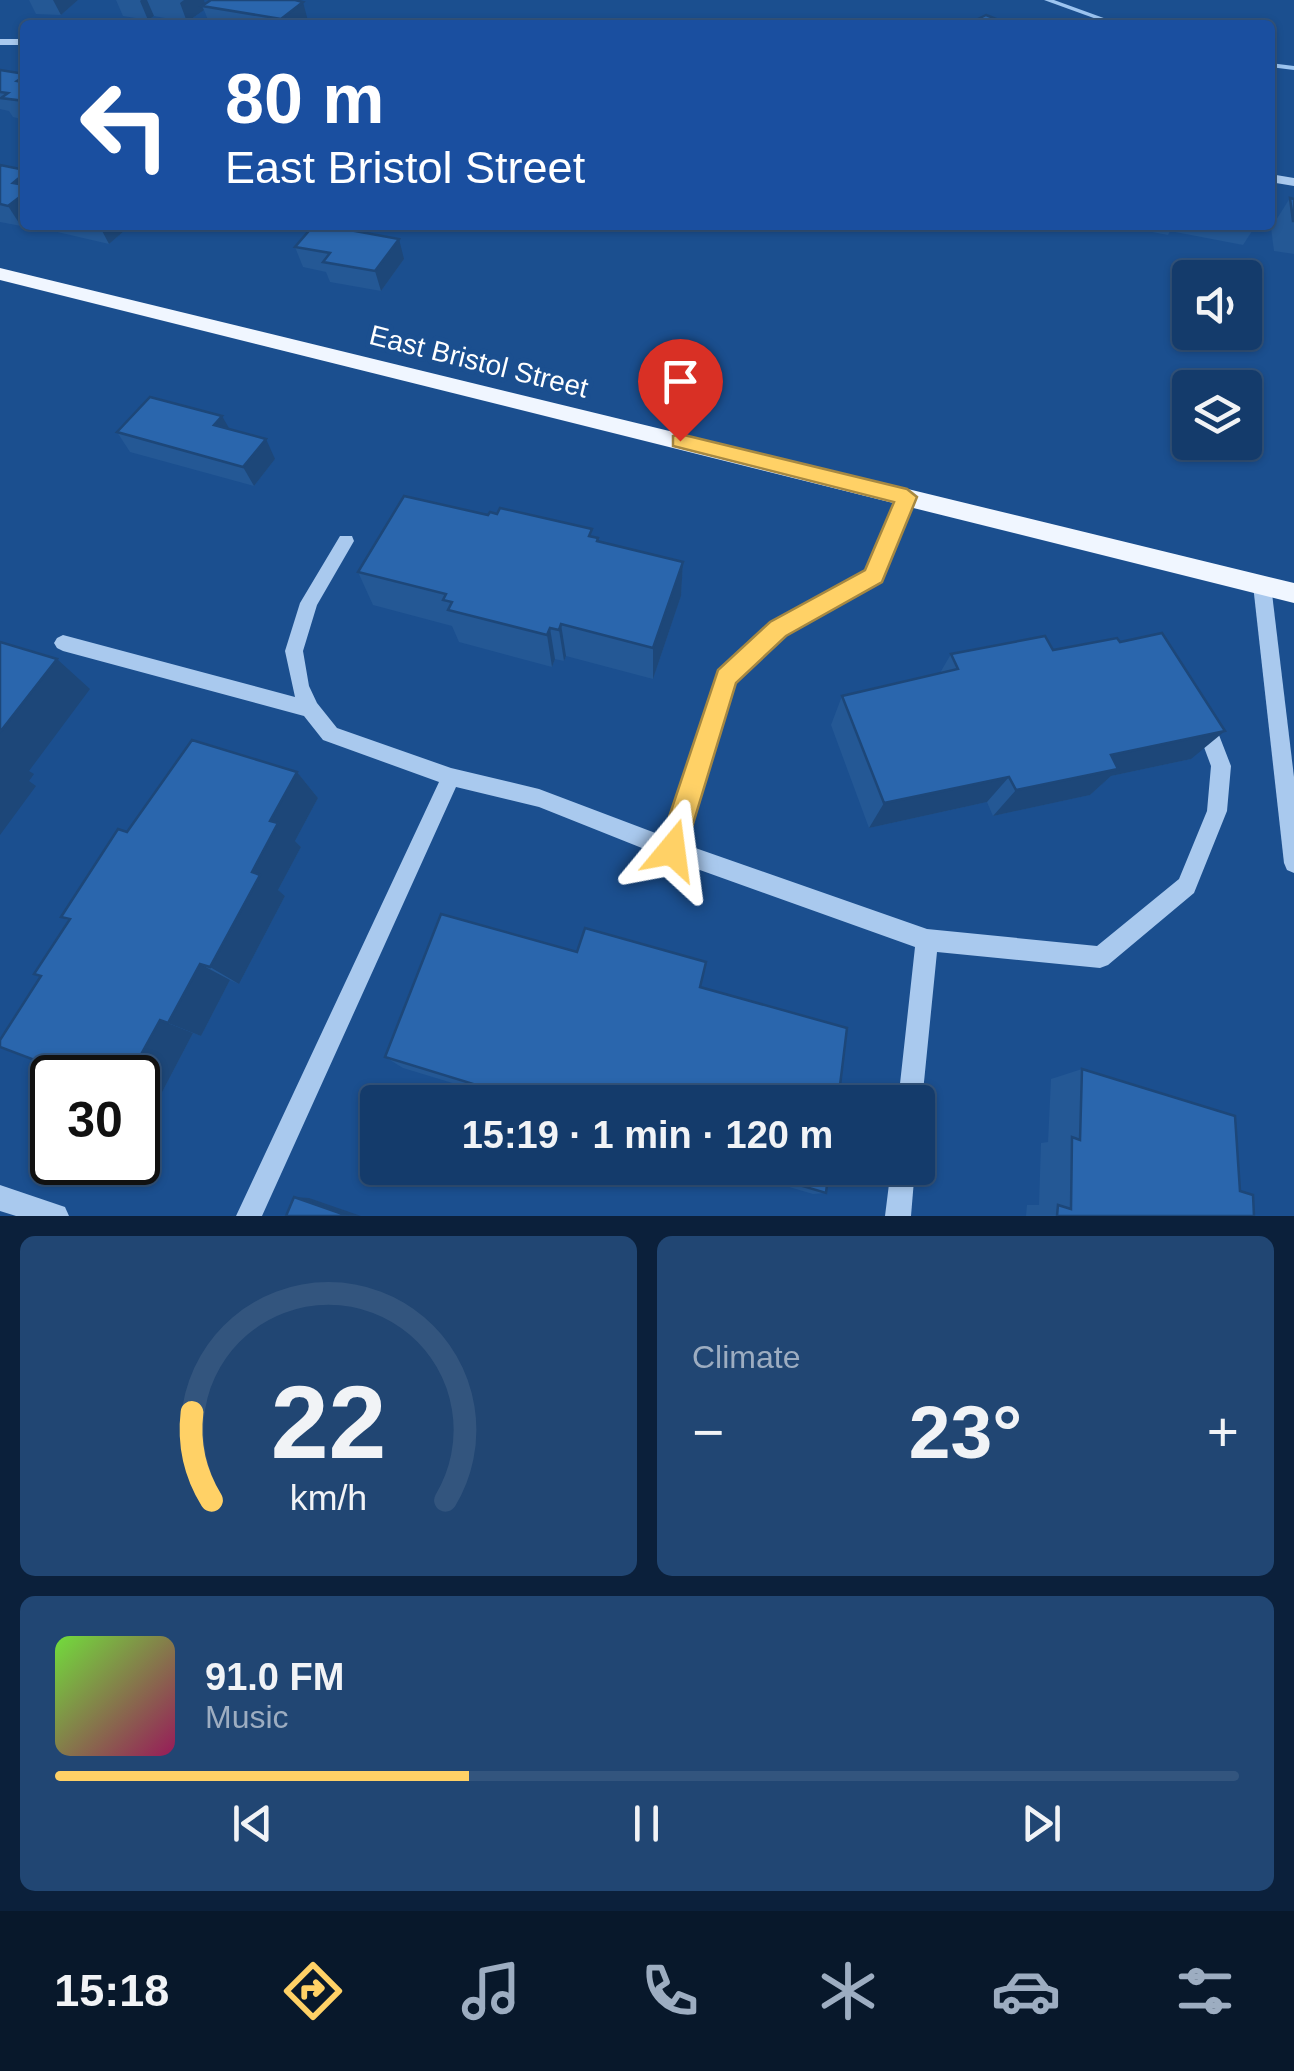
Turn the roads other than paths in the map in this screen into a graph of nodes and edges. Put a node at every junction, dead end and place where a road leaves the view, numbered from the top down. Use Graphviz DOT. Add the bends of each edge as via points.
graph roads {
  1 [pos="0,274"];
  2 [pos="907,497"];
  3 [pos="346,541"];
  4 [pos="1262,585"];
  5 [pos="1294,593"];
  6 [pos="62,644"];
  7 [pos="310,709"];
  8 [pos="1201,713"];
  9 [pos="451,777"];
  10 [pos="672,850"];
  11 [pos="1294,863"];
  12 [pos="926,940"];
  13 [pos="912,1085"];
  14 [pos="901,1185"];
  15 [pos="0,1198"];
  16 [pos="56,1216"];
  17 [pos="249,1216"];
  18 [pos="898,1216"];
  1 -- 2 [label="main road, East Bristol Street"];
  2 -- 4 [label="main road, East Bristol Street"];
  2 -- 10 [label="street" via="874,576 778,629 726,677"];
  3 -- 7 [label="street" via="309,603 294,651"];
  4 -- 5 [label="main road, East Bristol Street"];
  4 -- 11 [label="street"];
  6 -- 7 [label="street"];
  7 -- 9 [label="street" via="330,734"];
  8 -- 12 [label="street" via="1221,766 1217,812 1187,886 1173,898 1100,957"];
  9 -- 10 [label="street" via="539,798"];
  9 -- 17 [label="street"];
  10 -- 12 [label="street"];
  12 -- 13 [label="street"];
  14 -- 18 [label="street"];
  15 -- 16 [label="street"];
}
